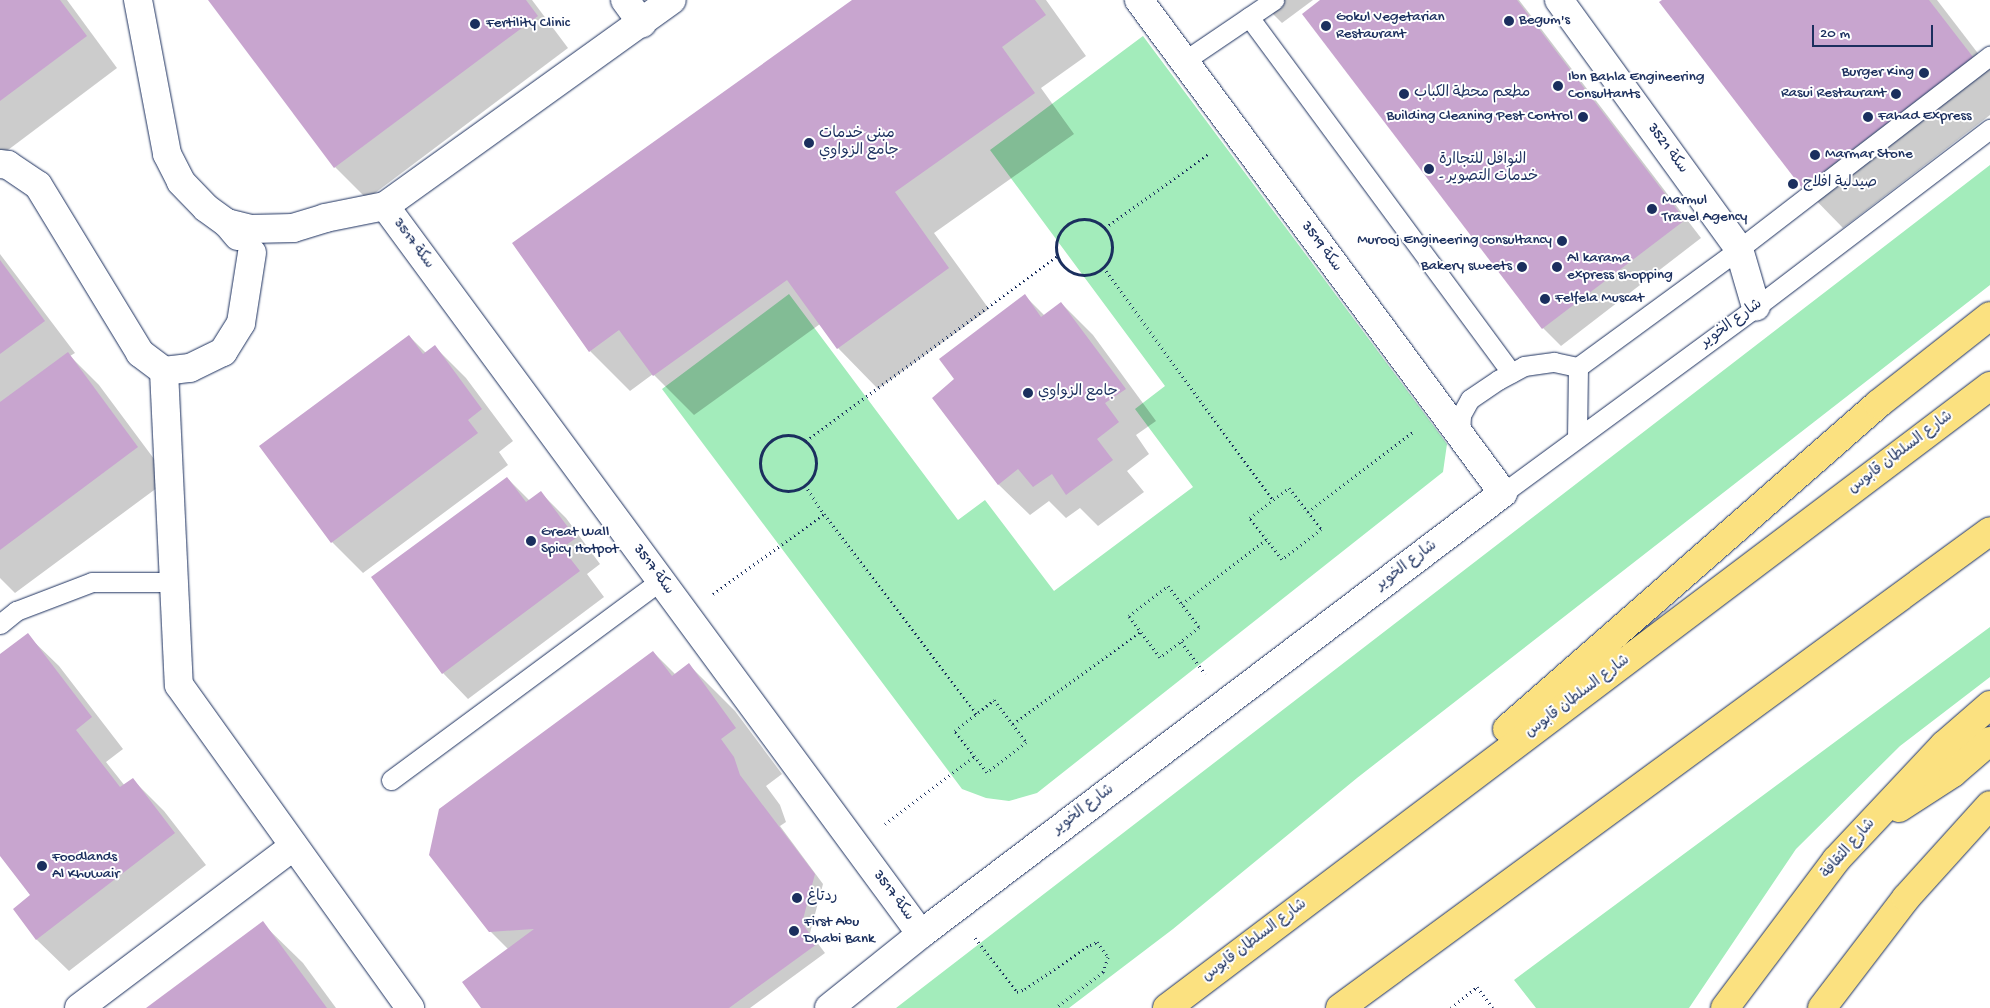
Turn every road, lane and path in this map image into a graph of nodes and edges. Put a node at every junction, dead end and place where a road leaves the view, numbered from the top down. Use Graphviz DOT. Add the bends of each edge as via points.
graph roads {
  1 [pos="138,0"];
  2 [pos="625,0"];
  3 [pos="672,0"];
  4 [pos="1139,0"];
  5 [pos="1274,0"];
  6 [pos="1559,0"];
  7 [pos="1248,17"];
  8 [pos="642,23"];
  9 [pos="1990,56"];
  10 [pos="1184,61"];
  11 [pos="1990,129"];
  12 [pos="1238,134"];
  13 [pos="0,164"];
  14 [pos="385,206"];
  15 [pos="228,223"];
  16 [pos="275,228"];
  17 [pos="1105,228"];
  18 [pos="1739,249"];
  19 [pos="252,253"];
  20 [pos="1057,256"];
  21 [pos="1103,267"];
  22 [pos="1756,307"];
  23 [pos="1990,316"];
  24 [pos="1578,367"];
  25 [pos="164,371"];
  26 [pos="1511,373"];
  27 [pos="1990,386"];
  28 [pos="1441,410"];
  29 [pos="1460,435"];
  30 [pos="1577,438"];
  31 [pos="806,441"];
  32 [pos="805,485"];
  33 [pos="1503,494"];
  34 [pos="1273,500"];
  35 [pos="1308,512"];
  36 [pos="824,514"];
  37 [pos="1990,531"];
  38 [pos="1266,540"];
  39 [pos="661,580"];
  40 [pos="174,582"];
  41 [pos="1182,604"];
  42 [pos="685,614"];
  43 [pos="0,624"];
  44 [pos="1141,631"];
  45 [pos="1990,705"];
  46 [pos="977,714"];
  47 [pos="1013,724"];
  48 [pos="1990,741"];
  49 [pos="974,757"];
  50 [pos="391,780"];
  51 [pos="1990,804"];
  52 [pos="1867,828"];
  53 [pos="294,846"];
  54 [pos="856,846"];
  55 [pos="1336,880"];
  56 [pos="954,910"];
  57 [pos="921,934"];
  58 [pos="78,1008"];
  59 [pos="410,1008"];
  60 [pos="829,1008"];
  61 [pos="1055,1008"];
  62 [pos="1167,1008"];
  63 [pos="1340,1008"];
  64 [pos="1451,1008"];
  65 [pos="1493,1008"];
  66 [pos="1725,1008"];
  67 [pos="1822,1008"];
  1 -- 15 [label="street" via="167,154 181,182 206,208"];
  2 -- 8 [label="street"];
  3 -- 8 [label="street, سكة 3517"];
  4 -- 10 [label="street, سكة 3519"];
  5 -- 7 [label="lane"];
  6 -- 18 [label="street, سكة 3521"];
  7 -- 10 [label="lane"];
  7 -- 26 [label="lane"];
  8 -- 14 [label="street, سكة 3517"];
  9 -- 18 [label="lane"];
  10 -- 12 [label="street, سكة 3519"];
  11 -- 22 [label="lane, شارع الخوير"];
  12 -- 17 [label="path"];
  12 -- 28 [label="street, سكة 3519"];
  13 -- 25 [label="street" via="8,165 38,184 140,353"];
  14 -- 16 [label="street, سكة 3517" via="324,218 293,228"];
  14 -- 39 [label="street, سكة 3517"];
  15 -- 16 [label="street, سكة 3517" via="251,228"];
  15 -- 19 [label="street"];
  16 -- 19 [label="street"];
  17 -- 20 [label="path" via="1088,219 1070,222 1058,237"];
  17 -- 21 [label="path" via="1112,252"];
  18 -- 22 [label="street, سكة 3521"];
  18 -- 24 [label="lane"];
  19 -- 25 [label="street" via="241,324 223,352 190,368"];
  20 -- 21 [label="path" via="1062,264 1077,274 1096,272"];
  20 -- 31 [label="path"];
  21 -- 34 [label="path"];
  22 -- 30 [label="lane, شارع الخوير"];
  23 -- 55 [label="main road" via="1878,404"];
  24 -- 26 [label="lane" via="1554,362 1524,366"];
  24 -- 30 [label="lane"];
  25 -- 40 [label="street"];
  26 -- 29 [label="lane" via="1470,399 1461,415"];
  27 -- 55 [label="main road, شارع السلطان قابوس"];
  28 -- 29 [label="street, سكة 3519"];
  28 -- 35 [label="path"];
  29 -- 33 [label="street, سكة 3519"];
  30 -- 33 [label="lane, شارع الخوير"];
  31 -- 32 [label="path" via="816,460 814,474"];
  31 -- 32 [label="path" via="790,435 773,440 766,446 760,463 761,471 771,485 788,491"];
  32 -- 36 [label="path"];
  33 -- 56 [label="street, شارع الخوير"];
  34 -- 35 [label="path" via="1289,488"];
  34 -- 38 [label="path" via="1250,518"];
  35 -- 38 [label="path" via="1321,529 1282,559"];
  36 -- 42 [label="path"];
  36 -- 46 [label="path"];
  37 -- 63 [label="main road"];
  38 -- 41 [label="path"];
  39 -- 42 [label="street, سكة 3517"];
  39 -- 50 [label="lane"];
  40 -- 43 [label="lane" via="92,582 16,611"];
  40 -- 53 [label="street" via="179,685"];
  41 -- 44 [label="path" via="1168,586 1129,616"];
  41 -- 44 [label="path" via="1200,627 1160,657"];
  42 -- 54 [label="street, سكة 3517"];
  44 -- 47 [label="path"];
  45 -- 52 [label="main road, شارع الثقافة" via="1944,745"];
  46 -- 47 [label="path" via="994,700"];
  46 -- 49 [label="path" via="955,731"];
  47 -- 49 [label="path" via="1026,742 987,772"];
  48 -- 52 [label="main road" via="1954,773"];
  49 -- 54 [label="path"];
  51 -- 67 [label="main road" via="1906,898"];
  52 -- 66 [label="main road, شارع الثقافة" via="1836,860"];
  53 -- 58 [label="street"];
  53 -- 59 [label="street"];
  54 -- 57 [label="street, سكة 3517"];
  55 -- 62 [label="main road, شارع السلطان قابوس"];
  56 -- 57 [label="street, شارع الخوير"];
  56 -- 61 [label="path" via="1017,992 1097,942 1108,957 1103,972"];
  57 -- 60 [label="street, شارع الخوير"];
  64 -- 65 [label="path" via="1477,988"];
}
